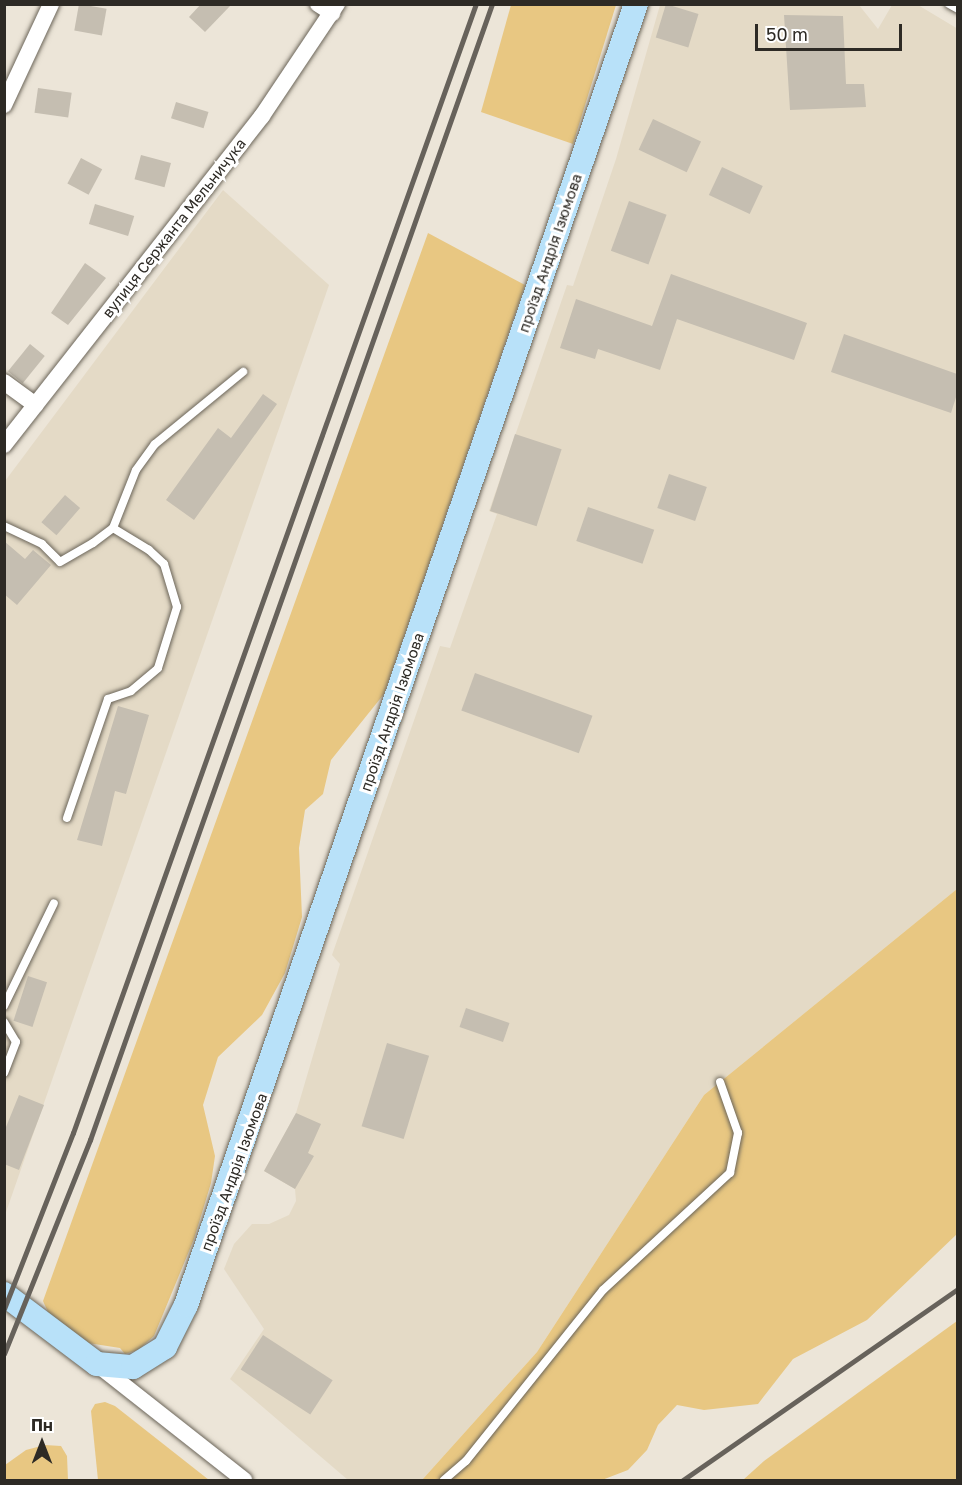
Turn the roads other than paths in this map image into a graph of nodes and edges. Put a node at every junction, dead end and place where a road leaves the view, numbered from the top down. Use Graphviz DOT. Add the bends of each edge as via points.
graph roads {
  1 [pos="51,4"];
  2 [pos="636,4"];
  3 [pos="949,4"];
  4 [pos="329,7"];
  5 [pos="957,9"];
  6 [pos="4,105"];
  7 [pos="243,372"];
  8 [pos="4,382"];
  9 [pos="36,405"];
  10 [pos="4,445"];
  11 [pos="4,526"];
  12 [pos="113,528"];
  13 [pos="67,818"];
  14 [pos="54,903"];
  15 [pos="4,1006"];
  16 [pos="4,1022"];
  17 [pos="4,1073"];
  18 [pos="720,1082"];
  19 [pos="4,1294"];
  20 [pos="97,1364"];
  21 [pos="244,1480"];
  22 [pos="444,1480"];
  1 -- 6 [label="street"];
  2 -- 20 [label="street, проїзд Андрія Ізюмова" via="186,1305 165,1347 133,1367"];
  3 -- 5 [label="lane"];
  4 -- 9 [label="street, вулиця Сержанта Мельничука" via="262,116"];
  7 -- 12 [label="lane" via="155,444 136,470"];
  8 -- 9 [label="street"];
  9 -- 10 [label="street, вулиця Сержанта Мельничука"];
  11 -- 12 [label="lane" via="42,544 60,562"];
  12 -- 13 [label="lane" via="150,550 164,564 177,607 158,668 131,691 108,699"];
  14 -- 15 [label="lane"];
  16 -- 17 [label="lane" via="16,1042"];
  18 -- 22 [label="lane" via="738,1133 730,1173 603,1290 466,1461"];
  19 -- 20 [label="street"];
  20 -- 21 [label="street"];
}
